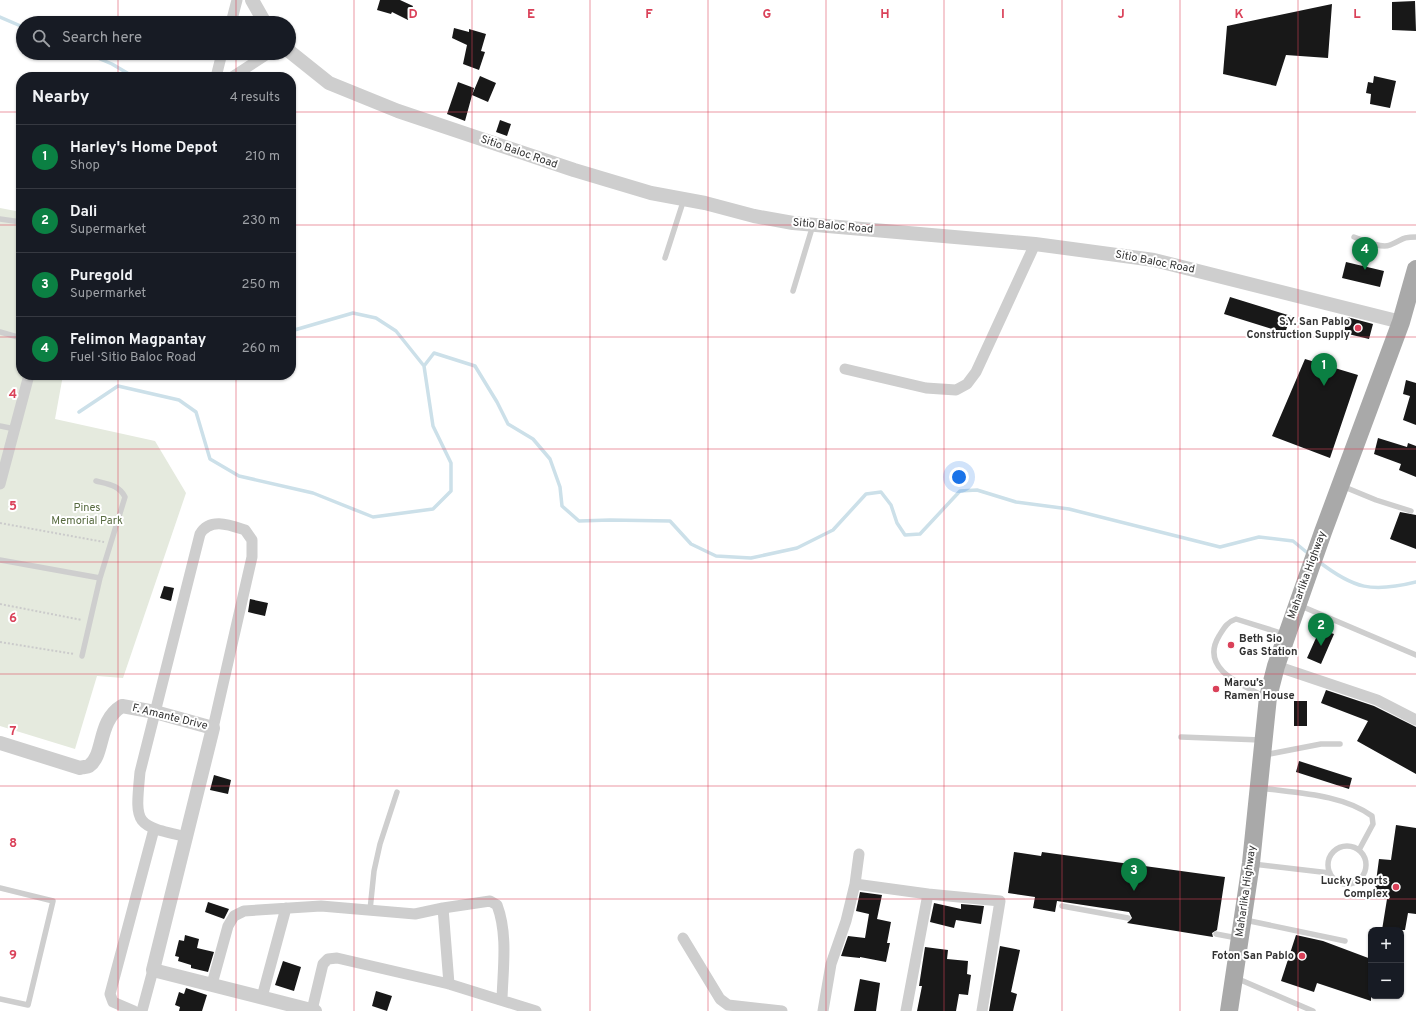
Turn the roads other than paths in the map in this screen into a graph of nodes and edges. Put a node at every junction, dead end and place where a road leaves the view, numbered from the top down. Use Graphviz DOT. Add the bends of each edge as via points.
graph roads {
  1 [pos="237,0"];
  2 [pos="252,0"];
  3 [pos="233,16"];
  4 [pos="261,16"];
  5 [pos="296,57"];
  6 [pos="220,60"];
  7 [pos="258,60"];
  8 [pos="217,72"];
  9 [pos="240,72"];
  10 [pos="684,199"];
  11 [pos="0,219"];
  12 [pos="16,221"];
  13 [pos="813,225"];
  14 [pos="1354,237"];
  15 [pos="1416,237"];
  16 [pos="1034,244"];
  17 [pos="665,258"];
  18 [pos="1416,269"];
  19 [pos="793,291"];
  20 [pos="1401,322"];
  21 [pos="0,332"];
  22 [pos="16,337"];
  23 [pos="845,369"];
  24 [pos="28,380"];
  25 [pos="0,426"];
  26 [pos="15,429"];
  27 [pos="96,481"];
  28 [pos="0,484"];
  29 [pos="1341,486"];
  30 [pos="1411,510"];
  31 [pos="0,560"];
  32 [pos="100,578"];
  33 [pos="1297,604"];
  34 [pos="1286,634"];
  35 [pos="1416,655"];
  36 [pos="82,656"];
  37 [pos="1276,666"];
  38 [pos="1268,698"];
  39 [pos="155,712"];
  40 [pos="1416,720"];
  41 [pos="213,728"];
  42 [pos="1181,736"];
  43 [pos="0,743"];
  44 [pos="1340,744"];
  45 [pos="1264,748"];
  46 [pos="1260,788"];
  47 [pos="397,792"];
  48 [pos="154,830"];
  49 [pos="187,837"];
  50 [pos="1359,850"];
  51 [pos="859,854"];
  52 [pos="1251,863"];
  53 [pos="1330,873"];
  54 [pos="855,884"];
  55 [pos="0,888"];
  56 [pos="928,894"];
  57 [pos="1062,906"];
  58 [pos="286,908"];
  59 [pos="443,908"];
  60 [pos="370,910"];
  61 [pos="1128,918"];
  62 [pos="1243,920"];
  63 [pos="1216,934"];
  64 [pos="683,938"];
  65 [pos="1240,938"];
  66 [pos="1344,941"];
  67 [pos="153,970"];
  68 [pos="1234,977"];
  69 [pos="212,984"];
  70 [pos="449,984"];
  71 [pos="262,997"];
  72 [pos="0,998"];
  73 [pos="502,999"];
  74 [pos="134,1011"];
  75 [pos="142,1011"];
  76 [pos="313,1011"];
  77 [pos="536,1011"];
  78 [pos="782,1011"];
  79 [pos="823,1011"];
  80 [pos="906,1011"];
  81 [pos="982,1011"];
  82 [pos="1229,1011"];
  83 [pos="1313,1011"];
  1 -- 3 [label="street"];
  2 -- 4 [label="street"];
  5 -- 10 [label="street, Sitio Baloc Road" via="329,83 371,102 651,194"];
  6 -- 8 [label="street"];
  7 -- 9 [label="street"];
  10 -- 13 [label="street, Sitio Baloc Road" via="754,216"];
  10 -- 17 [label="lane"];
  11 -- 12 [label="lane"];
  13 -- 16 [label="street, Sitio Baloc Road"];
  13 -- 19 [label="lane"];
  14 -- 15 [label="lane" via="1389,246 1404,237"];
  16 -- 20 [label="street, Sitio Baloc Road" via="1154,260"];
  16 -- 23 [label="street" via="976,372 967,384 956,390 926,388"];
  18 -- 20 [label="main road, Maharlika Highway"];
  20 -- 29 [label="main road, Maharlika Highway"];
  21 -- 22 [label="lane"];
  24 -- 26 [label="street"];
  25 -- 26 [label="lane"];
  26 -- 28 [label="street"];
  27 -- 32 [label="lane" via="113,485 122,490 125,497"];
  29 -- 30 [label="lane"];
  29 -- 33 [label="main road, Maharlika Highway"];
  31 -- 32 [label="lane"];
  32 -- 36 [label="lane"];
  33 -- 34 [label="main road, Maharlika Highway"];
  33 -- 35 [label="lane"];
  34 -- 37 [label="main road, Maharlika Highway"];
  34 -- 38 [label="lane" via="1236,620 1227,624 1214,646 1216,664 1238,684"];
  37 -- 38 [label="main road, Maharlika Highway"];
  37 -- 40 [label="street" via="1377,700"];
  38 -- 45 [label="main road, Maharlika Highway"];
  39 -- 41 [label="street, F. Amante Drive"];
  39 -- 41 [label="street" via="200,534 204,527 215,523 232,526 246,530 252,540 252,557"];
  39 -- 43 [label="street, F. Amante Drive" via="122,706 114,711 107,722 95,759 89,766 80,768"];
  39 -- 48 [label="street" via="140,772 137,804 142,822"];
  41 -- 49 [label="street"];
  42 -- 45 [label="lane"];
  44 -- 45 [label="lane"];
  45 -- 46 [label="main road, Maharlika Highway"];
  46 -- 50 [label="lane" via="1324,797 1362,809 1372,816 1373,824"];
  46 -- 52 [label="main road, Maharlika Highway"];
  47 -- 60 [label="lane" via="380,844"];
  48 -- 49 [label="street"];
  48 -- 74 [label="street" via="110,994 114,1002"];
  49 -- 67 [label="street"];
  50 -- 53 [label="lane" via="1350,846 1340,848 1332,854 1328,863"];
  50 -- 53 [label="lane" via="1365,858 1366,868 1362,877 1355,883 1345,884 1336,881"];
  51 -- 54 [label="street"];
  52 -- 53 [label="lane"];
  52 -- 62 [label="main road, Maharlika Highway"];
  54 -- 56 [label="street"];
  54 -- 79 [label="street" via="846,921 831,964"];
  55 -- 72 [label="lane" via="53,901 28,1005"];
  56 -- 80 [label="street"];
  56 -- 81 [label="street" via="1000,901"];
  57 -- 61 [label="lane"];
  58 -- 60 [label="street" via="321,906"];
  58 -- 69 [label="street" via="244,911 234,916 228,926"];
  58 -- 71 [label="street"];
  59 -- 60 [label="street" via="415,914"];
  59 -- 70 [label="street"];
  59 -- 73 [label="street" via="490,901 498,905 504,944"];
  62 -- 65 [label="main road, Maharlika Highway"];
  62 -- 66 [label="lane"];
  63 -- 65 [label="lane"];
  64 -- 78 [label="street" via="720,1000 728,1005"];
  65 -- 68 [label="main road, Maharlika Highway"];
  67 -- 69 [label="street"];
  67 -- 75 [label="street"];
  68 -- 82 [label="main road, Maharlika Highway"];
  68 -- 83 [label="lane"];
  69 -- 71 [label="street"];
  70 -- 73 [label="street"];
  70 -- 76 [label="street" via="337,958 328,959 323,964"];
  71 -- 76 [label="street"];
  73 -- 77 [label="street"];
}
